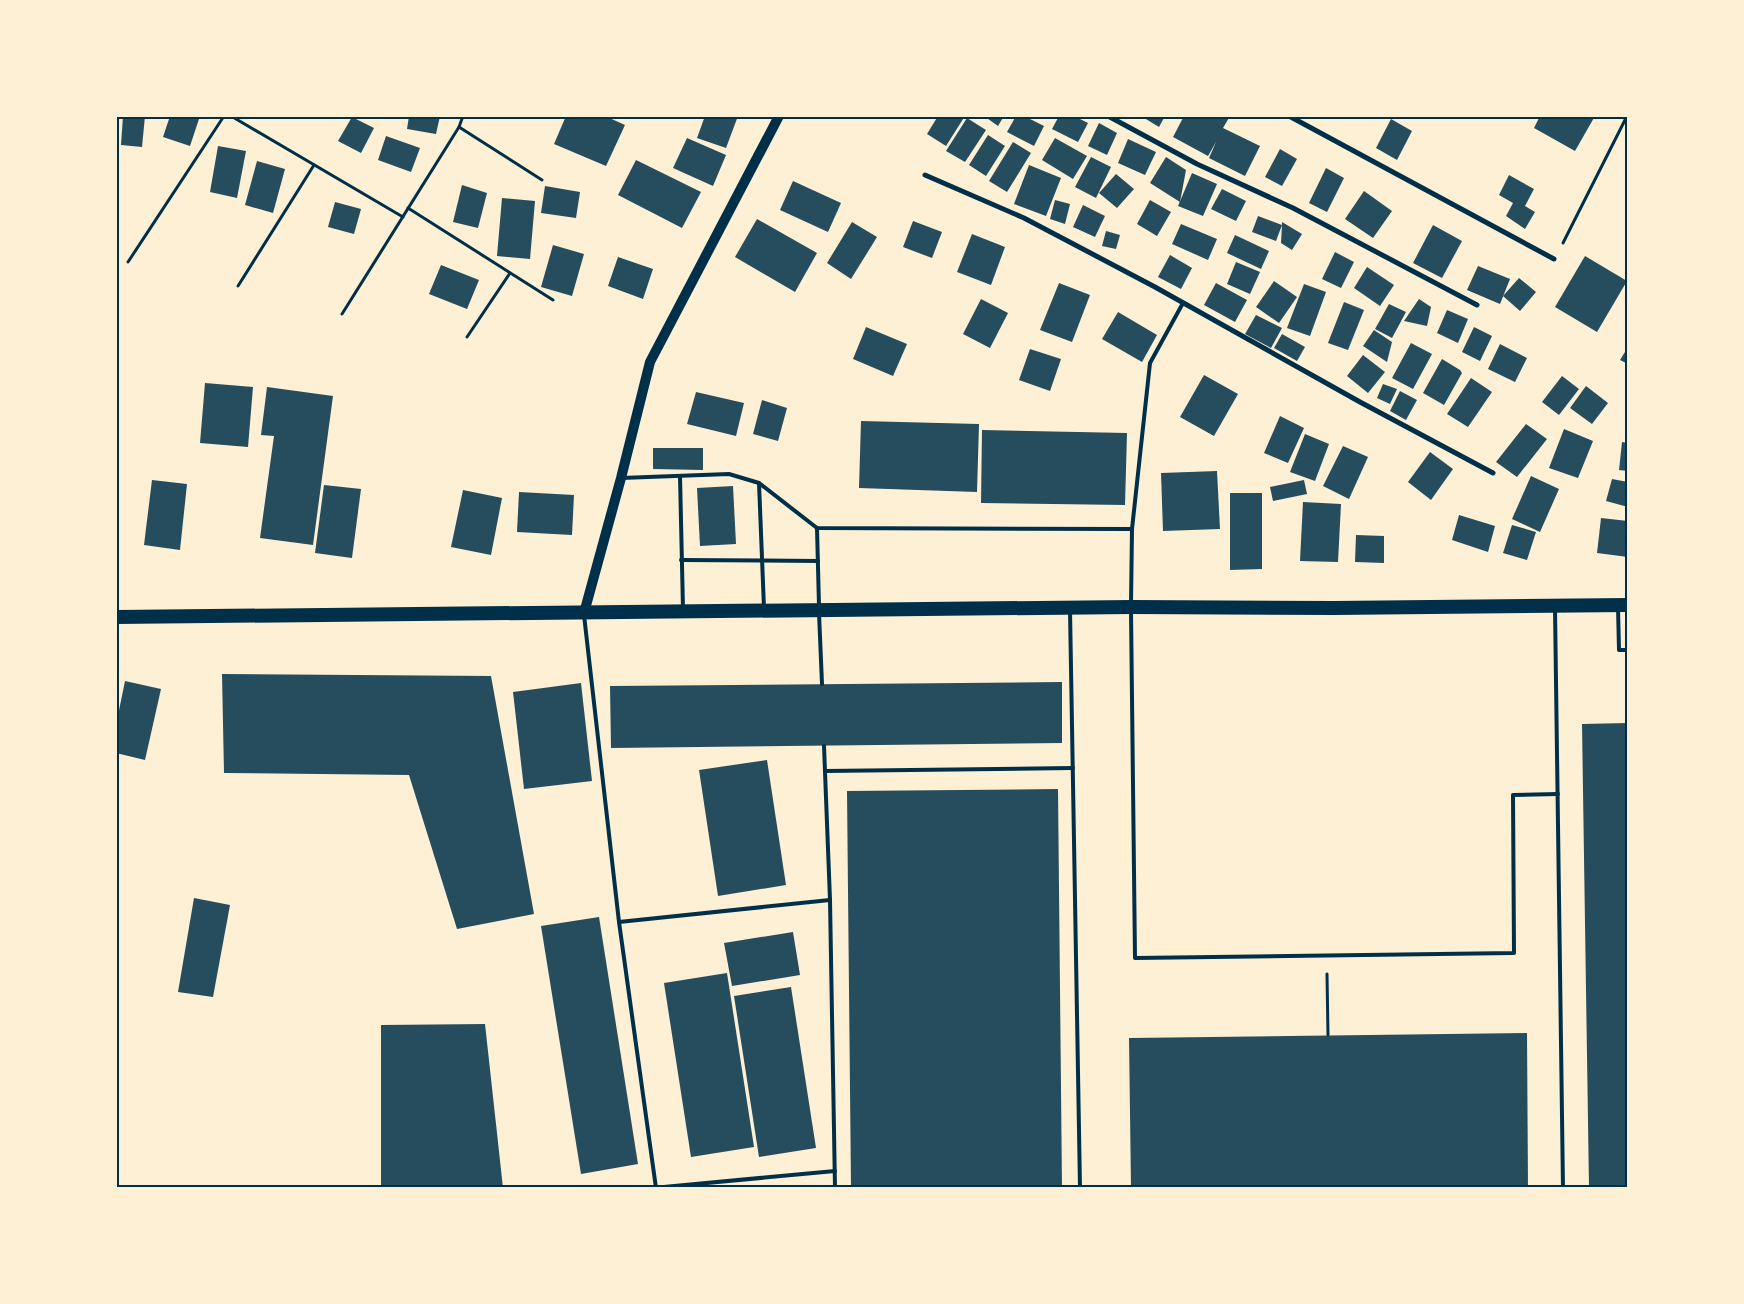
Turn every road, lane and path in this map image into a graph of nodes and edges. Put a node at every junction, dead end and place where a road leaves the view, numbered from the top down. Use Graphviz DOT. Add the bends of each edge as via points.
graph roads {
  1 [pos="224,116"];
  2 [pos="231,116"];
  3 [pos="462,116"];
  4 [pos="779,116"];
  5 [pos="1108,116"];
  6 [pos="1289,116"];
  7 [pos="1627,116"];
  8 [pos="459,127"];
  9 [pos="314,165"];
  10 [pos="925,175"];
  11 [pos="542,180"];
  12 [pos="408,208"];
  13 [pos="403,217"];
  14 [pos="1554,259"];
  15 [pos="128,262"];
  16 [pos="510,273"];
  17 [pos="238,286"];
  18 [pos="553,300"];
  19 [pos="1183,303"];
  20 [pos="1476,305"];
  21 [pos="342,314"];
  22 [pos="467,337"];
  23 [pos="1493,473"];
  24 [pos="680,476"];
  25 [pos="622,478"];
  26 [pos="759,482"];
  27 [pos="817,528"];
  28 [pos="1132,530"];
  29 [pos="681,560"];
  30 [pos="762,560"];
  31 [pos="818,561"];
  32 [pos="1623,605"];
  33 [pos="1555,606"];
  34 [pos="1131,607"];
  35 [pos="1070,608"];
  36 [pos="819,610"];
  37 [pos="764,611"];
  38 [pos="584,612"];
  39 [pos="683,612"];
  40 [pos="116,617"];
  41 [pos="1628,650"];
  42 [pos="822,684"];
  43 [pos="824,746"];
  44 [pos="1073,768"];
  45 [pos="825,771"];
  46 [pos="1558,794"];
  47 [pos="830,900"];
  48 [pos="619,922"];
  49 [pos="1327,956"];
  50 [pos="1328,1035"];
  51 [pos="835,1171"];
  52 [pos="655,1188"];
  53 [pos="835,1188"];
  54 [pos="1080,1188"];
  55 [pos="1563,1188"];
  1 -- 15 [label="path"];
  2 -- 9 [label="path"];
  3 -- 8 [label="path"];
  4 -- 25 [label="main road" via="650,362"];
  5 -- 20 [label="street" via="1197,164 1302,212"];
  6 -- 14 [label="street"];
  7 -- 14 [label="path"];
  8 -- 11 [label="path"];
  8 -- 12 [label="path"];
  9 -- 13 [label="path"];
  9 -- 17 [label="path"];
  10 -- 19 [label="street" via="1024,218"];
  12 -- 13 [label="path"];
  12 -- 16 [label="path"];
  13 -- 21 [label="path"];
  16 -- 18 [label="path"];
  16 -- 22 [label="path"];
  19 -- 23 [label="street"];
  19 -- 28 [label="lane" via="1150,363"];
  24 -- 25 [label="lane"];
  24 -- 26 [label="lane" via="729,474"];
  24 -- 29 [label="lane"];
  25 -- 38 [label="main road"];
  26 -- 27 [label="lane"];
  26 -- 30 [label="lane"];
  27 -- 28 [label="lane"];
  27 -- 31 [label="lane"];
  28 -- 34 [label="lane"];
  29 -- 30 [label="lane"];
  29 -- 39 [label="lane"];
  30 -- 31 [label="lane"];
  30 -- 37 [label="lane"];
  31 -- 36 [label="lane"];
  32 -- 33 [label="highway"];
  32 -- 41 [label="lane" via="1619,650"];
  33 -- 34 [label="highway"];
  33 -- 46 [label="lane"];
  34 -- 35 [label="highway"];
  34 -- 49 [label="lane" via="1135,958"];
  35 -- 36 [label="highway"];
  35 -- 44 [label="lane"];
  36 -- 37 [label="highway"];
  36 -- 42 [label="lane"];
  37 -- 39 [label="highway"];
  38 -- 39 [label="highway"];
  38 -- 40 [label="highway"];
  38 -- 48 [label="lane"];
  43 -- 45 [label="lane"];
  44 -- 45 [label="lane"];
  44 -- 54 [label="lane"];
  45 -- 47 [label="lane"];
  46 -- 49 [label="lane" via="1513,795 1514,953"];
  46 -- 55 [label="lane"];
  47 -- 48 [label="lane"];
  47 -- 51 [label="lane"];
  48 -- 52 [label="lane"];
  49 -- 50 [label="path"];
  51 -- 52 [label="lane"];
  51 -- 53 [label="lane"];
}
